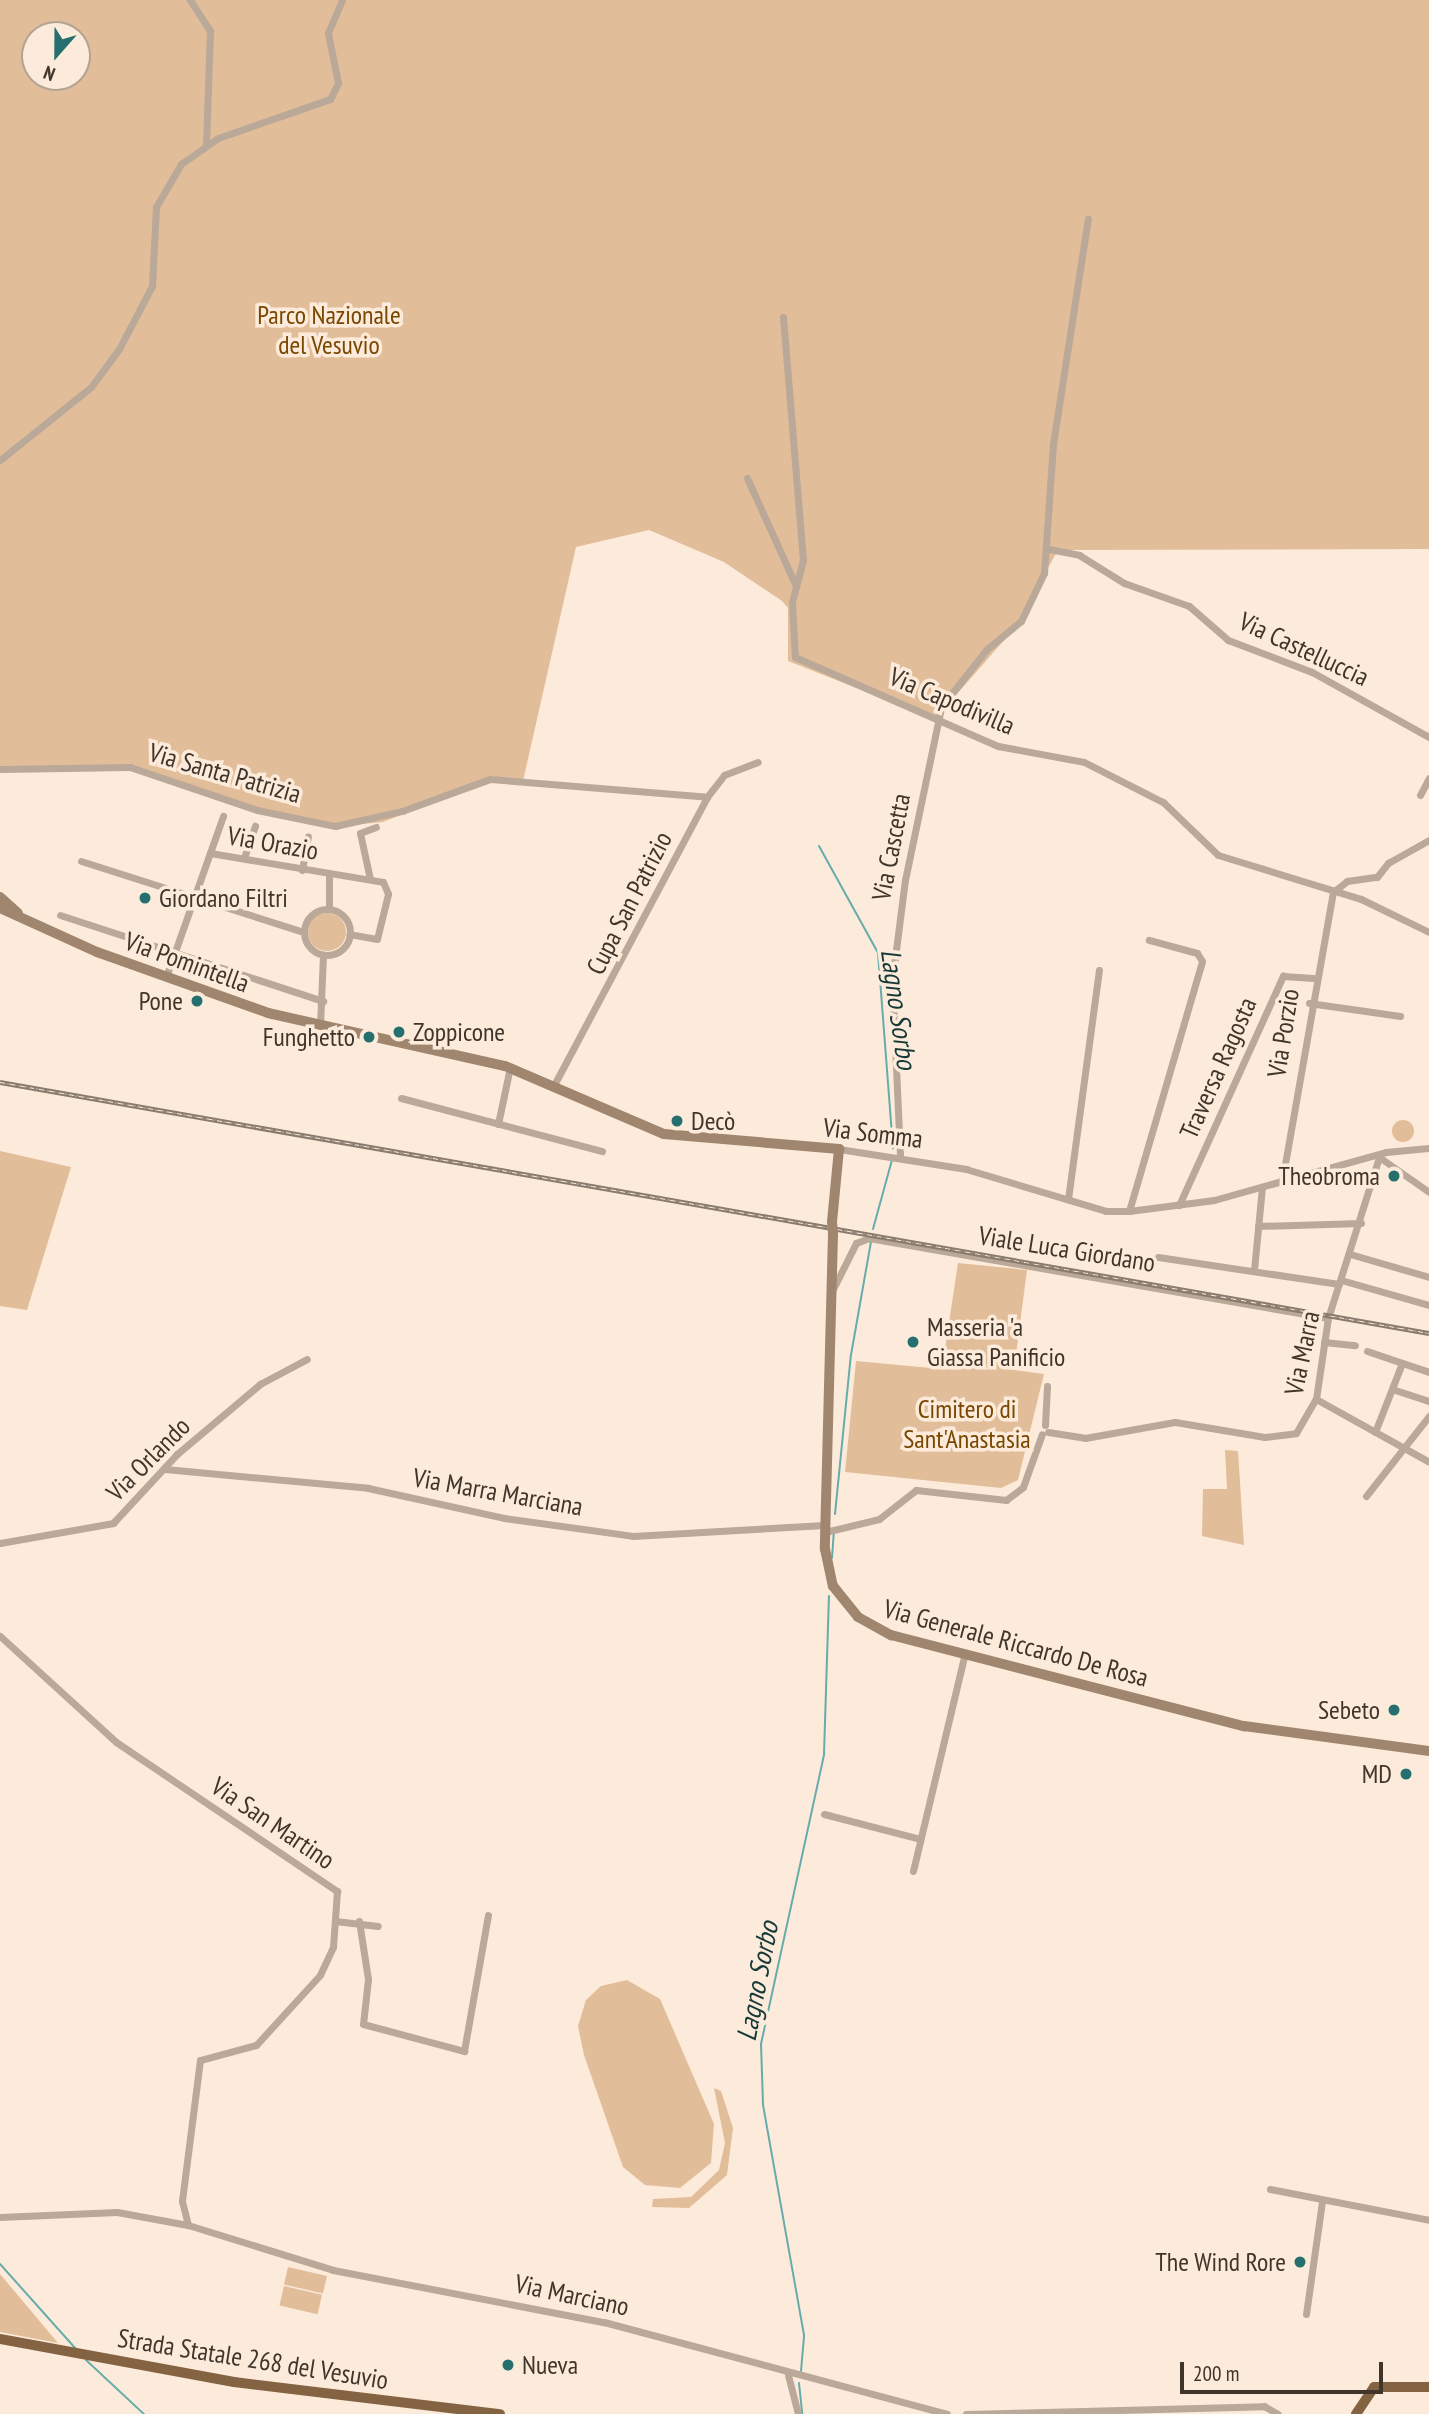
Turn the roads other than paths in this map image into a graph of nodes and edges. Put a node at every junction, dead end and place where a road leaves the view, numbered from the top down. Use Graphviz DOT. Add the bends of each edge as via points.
graph roads {
  1 [pos="190,0"];
  2 [pos="342,0"];
  3 [pos="206,145"];
  4 [pos="1088,219"];
  5 [pos="783,317"];
  6 [pos="0,460"];
  7 [pos="747,478"];
  8 [pos="1049,549"];
  9 [pos="797,586"];
  10 [pos="939,716"];
  11 [pos="1429,737"];
  12 [pos="758,762"];
  13 [pos="0,769"];
  14 [pos="1429,778"];
  15 [pos="1420,796"];
  16 [pos="707,797"];
  17 [pos="223,816"];
  18 [pos="255,826"];
  19 [pos="376,827"];
  20 [pos="308,837"];
  21 [pos="1429,840"];
  22 [pos="210,853"];
  23 [pos="245,855"];
  24 [pos="81,861"];
  25 [pos="302,870"];
  26 [pos="329,875"];
  27 [pos="370,879"];
  28 [pos="1333,892"];
  29 [pos="194,893"];
  30 [pos="0,897"];
  31 [pos="0,908"];
  32 [pos="329,909"];
  33 [pos="60,915"];
  34 [pos="24,918"];
  35 [pos="304,932"];
  36 [pos="1429,932"];
  37 [pos="349,934"];
  38 [pos="1149,940"];
  39 [pos="174,951"];
  40 [pos="323,955"];
  41 [pos="1099,970"];
  42 [pos="166,977"];
  43 [pos="1313,978"];
  44 [pos="323,1001"];
  45 [pos="1309,1003"];
  46 [pos="1401,1016"];
  47 [pos="320,1026"];
  48 [pos="368,1032"];
  49 [pos="510,1067"];
  50 [pos="554,1085"];
  51 [pos="401,1098"];
  52 [pos="498,1124"];
  53 [pos="1429,1148"];
  54 [pos="839,1149"];
  55 [pos="602,1151"];
  56 [pos="900,1155"];
  57 [pos="1379,1157"];
  58 [pos="1282,1181"];
  59 [pos="1262,1188"];
  60 [pos="1429,1192"];
  61 [pos="1068,1199"];
  62 [pos="1179,1205"];
  63 [pos="1129,1211"];
  64 [pos="1361,1223"];
  65 [pos="1258,1226"];
  66 [pos="1350,1254"];
  67 [pos="1158,1257"];
  68 [pos="1254,1270"];
  69 [pos="1429,1277"];
  70 [pos="1340,1282"];
  71 [pos="831,1294"];
  72 [pos="1429,1305"];
  73 [pos="1328,1318"];
  74 [pos="1324,1342"];
  75 [pos="1355,1345"];
  76 [pos="1367,1351"];
  77 [pos="307,1359"];
  78 [pos="1402,1363"];
  79 [pos="1429,1371"];
  80 [pos="1047,1386"];
  81 [pos="1392,1389"];
  82 [pos="1316,1399"];
  83 [pos="1429,1401"];
  84 [pos="1429,1416"];
  85 [pos="1045,1430"];
  86 [pos="1375,1432"];
  87 [pos="1402,1448"];
  88 [pos="1429,1462"];
  89 [pos="165,1469"];
  90 [pos="1366,1496"];
  91 [pos="825,1524"];
  92 [pos="847,1524"];
  93 [pos="0,1543"];
  94 [pos="0,1636"];
  95 [pos="965,1653"];
  96 [pos="1429,1751"];
  97 [pos="824,1814"];
  98 [pos="920,1839"];
  99 [pos="912,1871"];
  100 [pos="488,1915"];
  101 [pos="335,1920"];
  102 [pos="359,1921"];
  103 [pos="378,1926"];
  104 [pos="1270,2189"];
  105 [pos="1322,2202"];
  106 [pos="0,2217"];
  107 [pos="1429,2220"];
  108 [pos="188,2225"];
  109 [pos="1306,2314"];
  110 [pos="0,2339"];
  111 [pos="788,2375"];
  112 [pos="1429,2387"];
  113 [pos="1360,2412"];
  114 [pos="500,2414"];
  115 [pos="799,2414"];
  116 [pos="947,2414"];
  117 [pos="967,2414"];
  118 [pos="1278,2414"];
  1 -- 3 [label="street" via="210,31"];
  2 -- 3 [label="street" via="328,33 338,83 330,99"];
  3 -- 6 [label="street" via="164,187 156,207 152,286 108,368"];
  4 -- 8 [label="street, Via Cascetta" via="1053,444"];
  5 -- 9 [label="street" via="801,509 803,560"];
  7 -- 9 [label="street"];
  8 -- 10 [label="street, Via Cascetta" via="1021,621 953,687"];
  8 -- 11 [label="street, Via Castelluccia" via="1079,555 1124,583 1189,606 1228,640 1312,672"];
  9 -- 10 [label="street, Via Capodivilla" via="795,657"];
  10 -- 28 [label="street, Via Capodivilla" via="998,746 1084,762 1163,802 1218,855"];
  10 -- 56 [label="street, Via Cascetta" via="899,912 892,981"];
  12 -- 16 [label="street, Cupa San Patrizio" via="724,775"];
  13 -- 16 [label="street, Via Santa Patrizia" via="130,767 248,807 335,826 502,779"];
  14 -- 15 [label="street"];
  16 -- 50 [label="street, Cupa San Patrizio"];
  17 -- 22 [label="street"];
  18 -- 23 [label="street"];
  19 -- 27 [label="street" via="360,833"];
  20 -- 25 [label="street"];
  21 -- 28 [label="street" via="1388,863 1377,877 1347,881"];
  22 -- 23 [label="street, Via Orazio"];
  22 -- 29 [label="street"];
  23 -- 25 [label="street, Via Orazio"];
  24 -- 29 [label="street"];
  25 -- 26 [label="street, Via Orazio"];
  26 -- 27 [label="street, Via Orazio"];
  26 -- 32 [label="street, Via Orazio"];
  27 -- 37 [label="street" via="383,882 388,894 377,939"];
  28 -- 36 [label="street, Via Capodivilla" via="1386,909"];
  28 -- 43 [label="street, Via Porzio"];
  29 -- 35 [label="street"];
  29 -- 39 [label="street"];
  30 -- 34 [label="main road"];
  31 -- 34 [label="main road, Via Pomintella"];
  32 -- 35 [label="street" via="309,918"];
  32 -- 37 [label="street" via="342,915"];
  33 -- 39 [label="street"];
  34 -- 42 [label="main road, Via Pomintella"];
  35 -- 40 [label="street" via="307,944"];
  37 -- 40 [label="street" via="338,952"];
  38 -- 63 [label="street" via="1196,953 1202,961"];
  39 -- 42 [label="street"];
  39 -- 44 [label="street"];
  40 -- 44 [label="street"];
  41 -- 61 [label="street"];
  42 -- 47 [label="main road, Via Pomintella"];
  43 -- 45 [label="street, Via Porzio"];
  43 -- 62 [label="street, Traversa Ragosta" via="1283,976"];
  44 -- 47 [label="street"];
  45 -- 46 [label="street"];
  45 -- 58 [label="street, Via Porzio"];
  47 -- 48 [label="main road, Via Pomintella"];
  48 -- 49 [label="main road, Via Somma"];
  49 -- 50 [label="main road, Via Somma"];
  49 -- 52 [label="street"];
  50 -- 54 [label="main road, Via Somma" via="664,1134"];
  51 -- 52 [label="street"];
  52 -- 55 [label="street"];
  53 -- 57 [label="street, Via Somma"];
  54 -- 56 [label="street, Via Somma"];
  54 -- 71 [label="main road, Via Generale Riccardo De Rosa, bridge"];
  56 -- 61 [label="street, Via Somma"];
  57 -- 58 [label="street, Via Somma"];
  57 -- 60 [label="street"];
  57 -- 64 [label="street, Via Marra"];
  58 -- 59 [label="street, Via Somma"];
  59 -- 62 [label="street, Via Somma"];
  59 -- 65 [label="street"];
  61 -- 63 [label="street, Via Somma"];
  62 -- 63 [label="street, Via Somma"];
  64 -- 65 [label="street"];
  64 -- 66 [label="street, Via Marra"];
  65 -- 68 [label="street"];
  66 -- 69 [label="street"];
  66 -- 70 [label="street, Via Marra"];
  67 -- 68 [label="street"];
  68 -- 70 [label="street"];
  70 -- 72 [label="street"];
  70 -- 73 [label="street, Via Marra"];
  71 -- 73 [label="street, Viale Luca Giordano" via="856,1243 869,1238"];
  71 -- 91 [label="main road, Via Generale Riccardo De Rosa"];
  73 -- 74 [label="street, Via Marra"];
  74 -- 75 [label="street"];
  74 -- 82 [label="street, Via Marra"];
  76 -- 78 [label="street"];
  77 -- 89 [label="street, Via Orlando" via="260,1384"];
  78 -- 79 [label="street"];
  78 -- 81 [label="street"];
  80 -- 85 [label="street"];
  81 -- 83 [label="street"];
  81 -- 86 [label="street"];
  82 -- 85 [label="street, Via Marra" via="1301,1428 1287,1437 1175,1422 1086,1438"];
  82 -- 86 [label="street"];
  84 -- 87 [label="street"];
  85 -- 92 [label="street" via="1023,1487 1006,1500 916,1490 882,1517"];
  86 -- 87 [label="street"];
  87 -- 88 [label="street"];
  87 -- 90 [label="street"];
  89 -- 91 [label="street, Via Marra Marciana" via="368,1488 495,1517 633,1536"];
  89 -- 93 [label="street, Via Orlando" via="113,1523"];
  91 -- 92 [label="street"];
  91 -- 92 [label="street"];
  91 -- 95 [label="main road, Via Generale Riccardo De Rosa" via="833,1586 858,1617 891,1635"];
  94 -- 101 [label="street, Via San Martino" via="116,1742 334,1889"];
  95 -- 96 [label="main road, Via Generale Riccardo De Rosa" via="1269,1731"];
  95 -- 98 [label="street"];
  97 -- 98 [label="street"];
  98 -- 99 [label="street"];
  100 -- 102 [label="street" via="464,2051 363,2024 367,1961"];
  101 -- 102 [label="street"];
  101 -- 108 [label="street, Via San Martino" via="329,1961 274,2027 244,2052 200,2060 182,2201"];
  102 -- 103 [label="street"];
  104 -- 105 [label="street"];
  105 -- 107 [label="street"];
  105 -- 109 [label="street"];
  106 -- 108 [label="street, Via Marciano" via="117,2212"];
  108 -- 111 [label="street, Via Marciano" via="364,2277 604,2322"];
  110 -- 114 [label="highway, Strada Statale 268 del Vesuvio" via="246,2384"];
  111 -- 115 [label="street"];
  111 -- 116 [label="street, Via Marciano"];
  112 -- 113 [label="highway" via="1374,2387"];
  117 -- 118 [label="street" via="1264,2406"];
}
